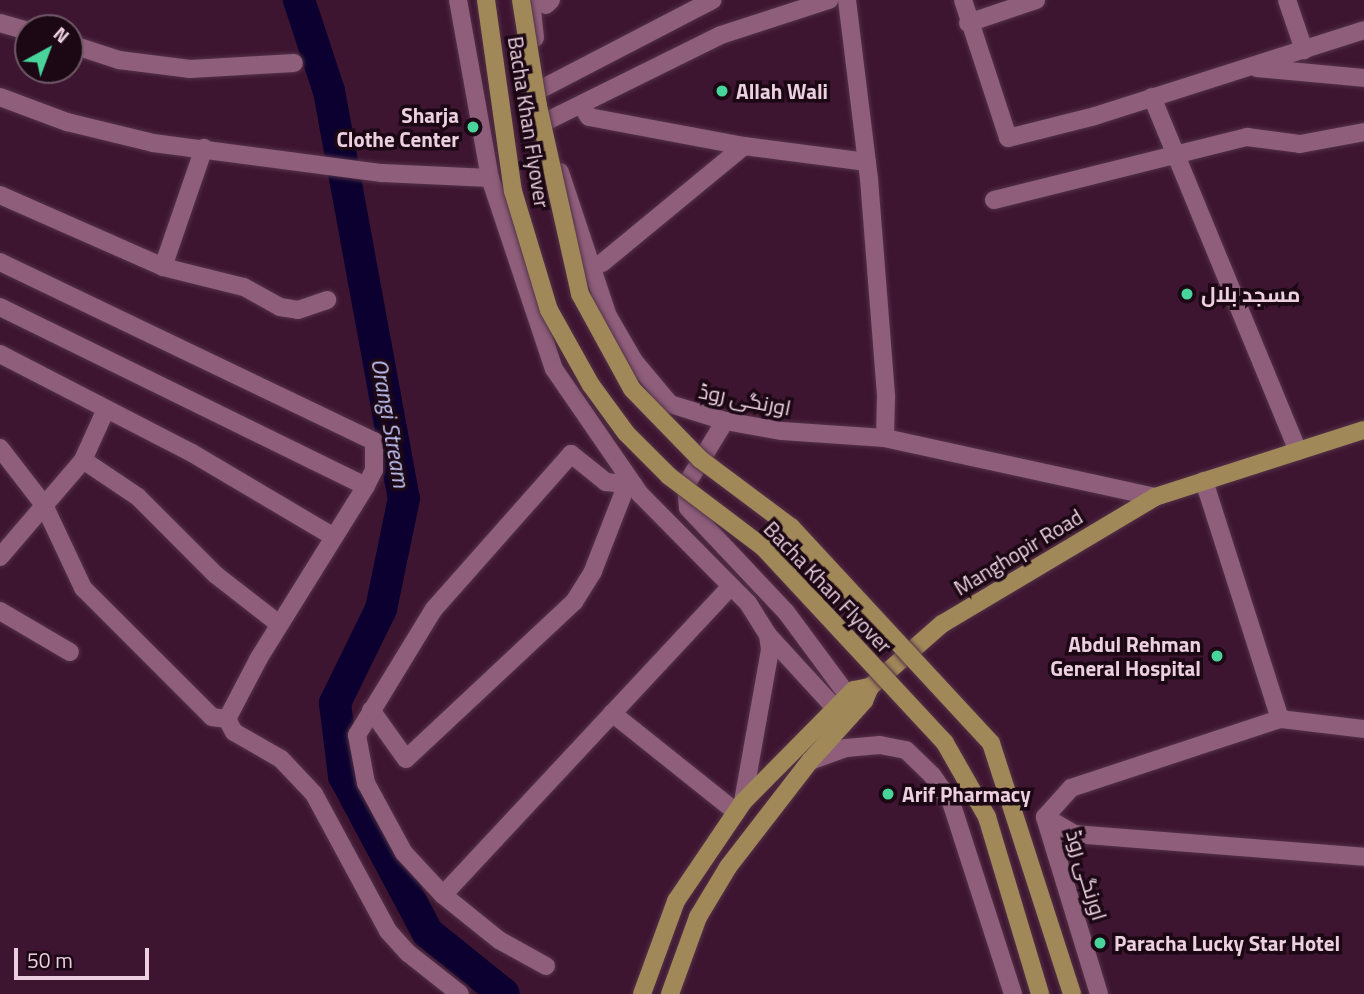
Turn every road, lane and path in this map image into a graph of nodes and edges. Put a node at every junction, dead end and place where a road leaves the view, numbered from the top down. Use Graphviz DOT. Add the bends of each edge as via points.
graph roads {
  1 [pos="457,0"];
  2 [pos="486,0"];
  3 [pos="521,0"];
  4 [pos="713,0"];
  5 [pos="829,0"];
  6 [pos="847,0"];
  7 [pos="963,0"];
  8 [pos="1036,0"];
  9 [pos="1287,0"];
  10 [pos="543,2"];
  11 [pos="968,23"];
  12 [pos="1364,30"];
  13 [pos="84,49"];
  14 [pos="1304,50"];
  15 [pos="295,63"];
  16 [pos="1247,66"];
  17 [pos="1364,79"];
  18 [pos="543,88"];
  19 [pos="0,97"];
  20 [pos="1152,97"];
  21 [pos="582,106"];
  22 [pos="549,120"];
  23 [pos="1364,132"];
  24 [pos="744,146"];
  25 [pos="204,148"];
  26 [pos="1176,154"];
  27 [pos="867,162"];
  28 [pos="490,178"];
  29 [pos="0,195"];
  30 [pos="994,200"];
  31 [pos="0,262"];
  32 [pos="602,263"];
  33 [pos="163,267"];
  34 [pos="327,300"];
  35 [pos="0,307"];
  36 [pos="0,354"];
  37 [pos="106,409"];
  38 [pos="725,421"];
  39 [pos="1364,429"];
  40 [pos="885,438"];
  41 [pos="0,448"];
  42 [pos="1298,451"];
  43 [pos="83,460"];
  44 [pos="1204,481"];
  45 [pos="630,485"];
  46 [pos="366,486"];
  47 [pos="1156,497"];
  48 [pos="44,505"];
  49 [pos="334,537"];
  50 [pos="0,557"];
  51 [pos="731,586"];
  52 [pos="0,611"];
  53 [pos="279,625"];
  54 [pos="768,635"];
  55 [pos="70,652"];
  56 [pos="847,708"];
  57 [pos="371,710"];
  58 [pos="612,713"];
  59 [pos="227,719"];
  60 [pos="1280,719"];
  61 [pos="1364,729"];
  62 [pos="810,761"];
  63 [pos="740,807"];
  64 [pos="1045,817"];
  65 [pos="1364,857"];
  66 [pos="443,895"];
  67 [pos="546,966"];
  68 [pos="460,994"];
  69 [pos="642,994"];
  70 [pos="670,994"];
  71 [pos="1013,994"];
  72 [pos="1040,994"];
  73 [pos="1072,994"];
  74 [pos="1099,994"];
  1 -- 28 [label="street"];
  2 -- 72 [label="main road, Bacha Khan Flyover, bridge" via="513,191 549,310 591,385 626,432 668,476 763,547 945,743 987,817"];
  3 -- 73 [label="main road, Bacha Khan Flyover, bridge" via="538,106 580,294 612,353 632,388 692,451 791,527 991,743"];
  4 -- 18 [label="street"];
  5 -- 21 [label="street" via="721,35"];
  6 -- 27 [label="street"];
  7 -- 11 [label="street"];
  8 -- 11 [label="street"];
  9 -- 14 [label="street"];
  10 -- 18 [label="street, اورنگی روڈ"];
  11 -- 20 [label="street" via="1008,138"];
  12 -- 14 [label="street"];
  13 -- 15 [label="street" via="119,60 190,69"];
  14 -- 16 [label="street"];
  16 -- 17 [label="street"];
  16 -- 20 [label="street"];
  18 -- 22 [label="street, اورنگی روڈ"];
  19 -- 25 [label="street" via="68,122 153,143"];
  20 -- 26 [label="street"];
  21 -- 22 [label="street"];
  21 -- 24 [label="street" via="589,117"];
  22 -- 38 [label="street, اورنگی روڈ" via="561,178 608,316 634,361 670,404"];
  23 -- 26 [label="street" via="1300,144 1247,137"];
  24 -- 27 [label="street"];
  24 -- 32 [label="street"];
  25 -- 28 [label="street" via="382,173"];
  25 -- 33 [label="street"];
  26 -- 30 [label="street"];
  26 -- 42 [label="street"];
  27 -- 40 [label="street" via="886,397"];
  28 -- 45 [label="street" via="554,369"];
  29 -- 33 [label="street"];
  31 -- 46 [label="street" via="374,440 374,470"];
  33 -- 34 [label="street" via="244,287 280,307 298,310"];
  35 -- 46 [label="street"];
  36 -- 37 [label="street"];
  37 -- 43 [label="street"];
  37 -- 49 [label="street" via="192,453"];
  38 -- 40 [label="street, اورنگی روڈ" via="782,431"];
  38 -- 56 [label="street" via="686,485 688,508 786,612"];
  39 -- 42 [label="main road, Manghopir Road"];
  40 -- 47 [label="street, اورنگی روڈ"];
  41 -- 48 [label="street"];
  42 -- 44 [label="main road, Manghopir Road"];
  43 -- 48 [label="street"];
  43 -- 53 [label="street" via="138,497 216,575"];
  44 -- 47 [label="main road, Manghopir Road"];
  44 -- 60 [label="street"];
  45 -- 51 [label="street"];
  45 -- 57 [label="street" via="606,482 571,454 434,609"];
  45 -- 57 [label="street" via="574,603 406,759"];
  46 -- 49 [label="street"];
  47 -- 56 [label="main road, Manghopir Road" via="942,624"];
  48 -- 50 [label="street"];
  48 -- 59 [label="street" via="83,588 212,717"];
  49 -- 53 [label="street"];
  51 -- 54 [label="street"];
  51 -- 58 [label="street"];
  52 -- 55 [label="street"];
  53 -- 59 [label="street"];
  54 -- 56 [label="street"];
  54 -- 63 [label="street" via="770,650"];
  56 -- 62 [label="main road, Manghopir Road"];
  56 -- 63 [label="main road, Manghopir Road"];
  57 -- 66 [label="street" via="357,735 366,783 404,853"];
  58 -- 63 [label="street"];
  58 -- 66 [label="street"];
  59 -- 68 [label="street" via="234,732 281,758 314,794 388,931"];
  60 -- 61 [label="street"];
  60 -- 64 [label="street, اورنگی روڈ" via="1071,788"];
  62 -- 70 [label="main road, Manghopir Road" via="728,867 698,917"];
  62 -- 71 [label="street" via="846,748 880,745 906,750 932,775 951,802"];
  63 -- 69 [label="main road, Manghopir Road" via="676,901"];
  64 -- 65 [label="street" via="1073,834"];
  64 -- 74 [label="street, اورنگی روڈ"];
  66 -- 67 [label="street" via="499,940"];
}
